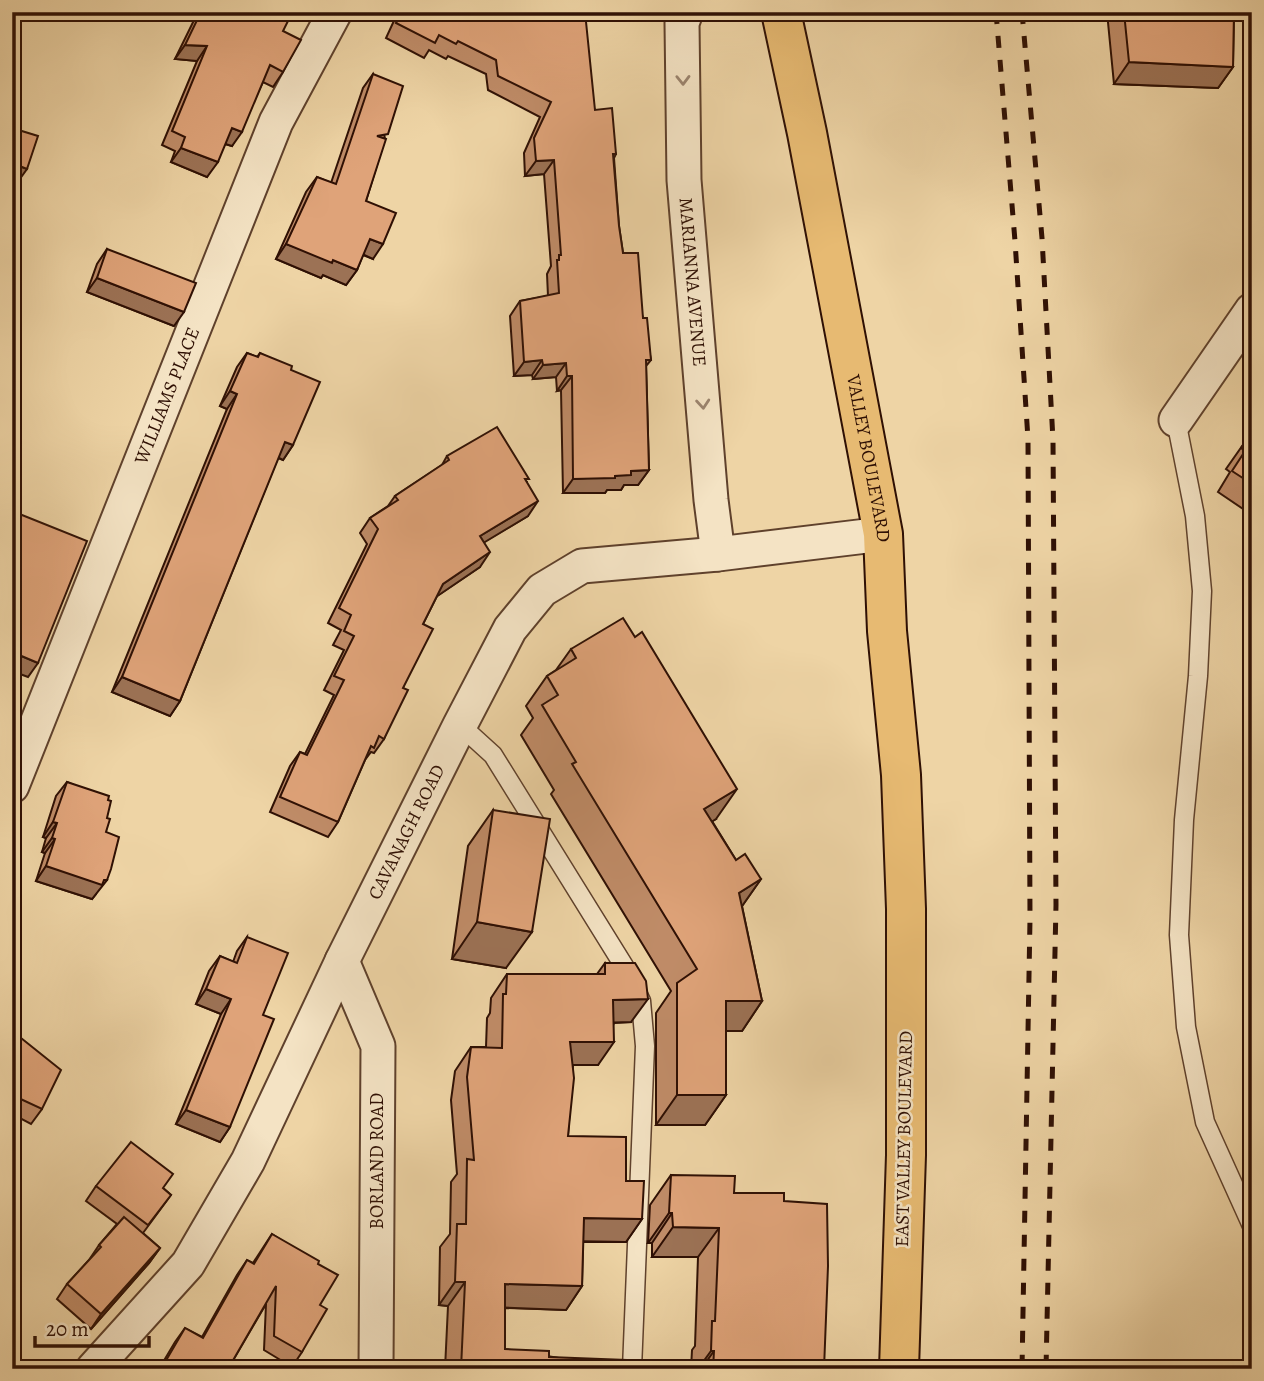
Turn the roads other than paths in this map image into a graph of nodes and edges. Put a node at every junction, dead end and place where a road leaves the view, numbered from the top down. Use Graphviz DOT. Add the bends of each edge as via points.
graph roads {
  1 [pos="335,12"];
  2 [pos="686,12"];
  3 [pos="781,12"];
  4 [pos="1252,310"];
  5 [pos="1176,420"];
  6 [pos="883,534"];
  7 [pos="718,554"];
  8 [pos="460,725"];
  9 [pos="12,786"];
  10 [pos="906,909"];
  11 [pos="342,961"];
  12 [pos="1252,1226"];
  13 [pos="93,1369"];
  14 [pos="376,1369"];
  15 [pos="632,1369"];
  16 [pos="899,1369"];
  1 -- 9 [label="street, WILLIAMS PLACE" via="276,122"];
  2 -- 7 [label="street, MARIANNA AVENUE, one-way" via="682,23 684,180"];
  3 -- 6 [label="main road, VALLEY BOULEVARD"];
  4 -- 5 [label="street"];
  5 -- 12 [label="lane" via="1195,516 1202,591 1179,935 1186,1027 1205,1122"];
  6 -- 7 [label="street, CAVANAGH ROAD"];
  6 -- 10 [label="main road, VALLEY BOULEVARD"];
  7 -- 8 [label="street, CAVANAGH ROAD" via="582,566 542,590 510,629"];
  8 -- 11 [label="street, CAVANAGH ROAD"];
  8 -- 15 [label="lane" via="493,755 641,1001 645,1046"];
  10 -- 16 [label="main road, EAST VALLEY BOULEVARD" via="906,1155"];
  11 -- 13 [label="street, CAVANAGH ROAD" via="248,1161 188,1264"];
  11 -- 14 [label="street, BORLAND ROAD" via="378,1046"];
}
